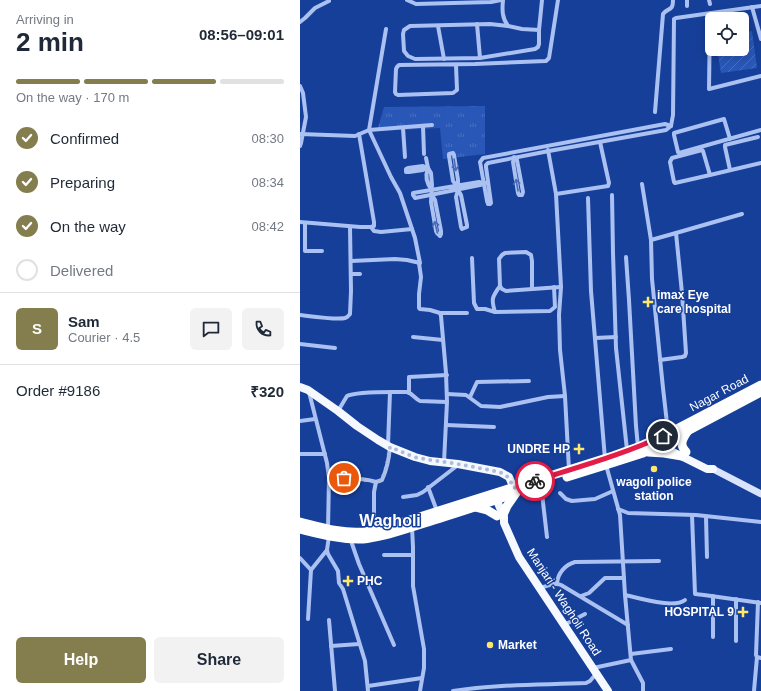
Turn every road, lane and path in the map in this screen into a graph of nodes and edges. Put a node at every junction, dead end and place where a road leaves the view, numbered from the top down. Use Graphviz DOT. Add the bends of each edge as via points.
graph roads {
  1 [pos="407,0"];
  2 [pos="502,0"];
  3 [pos="542,0"];
  4 [pos="558,0"];
  5 [pos="673,0"];
  6 [pos="687,0"];
  7 [pos="329,1"];
  8 [pos="438,2"];
  9 [pos="687,6"];
  10 [pos="761,6"];
  11 [pos="752,7"];
  12 [pos="722,12"];
  13 [pos="705,15"];
  14 [pos="300,22"];
  15 [pos="476,24"];
  16 [pos="438,26"];
  17 [pos="508,26"];
  18 [pos="386,29"];
  19 [pos="539,30"];
  20 [pos="761,39"];
  21 [pos="709,56"];
  22 [pos="480,58"];
  23 [pos="444,59"];
  24 [pos="456,65"];
  25 [pos="761,76"];
  26 [pos="300,86"];
  27 [pos="655,112"];
  28 [pos="432,125"];
  29 [pos="423,126"];
  30 [pos="671,126"];
  31 [pos="651,127"];
  32 [pos="403,128"];
  33 [pos="369,130"];
  34 [pos="761,130"];
  35 [pos="652,133"];
  36 [pos="301,134"];
  37 [pos="359,134"];
  38 [pos="604,136"];
  39 [pos="758,137"];
  40 [pos="730,139"];
  41 [pos="602,142"];
  42 [pos="300,146"];
  43 [pos="548,149"];
  44 [pos="513,152"];
  45 [pos="404,157"];
  46 [pos="515,158"];
  47 [pos="481,160"];
  48 [pos="761,163"];
  49 [pos="487,164"];
  50 [pos="730,170"];
  51 [pos="710,175"];
  52 [pos="486,183"];
  53 [pos="642,184"];
  54 [pos="458,188"];
  55 [pos="432,193"];
  56 [pos="556,194"];
  57 [pos="612,195"];
  58 [pos="588,198"];
  59 [pos="742,214"];
  60 [pos="300,222"];
  61 [pos="305,223"];
  62 [pos="350,226"];
  63 [pos="371,227"];
  64 [pos="412,229"];
  65 [pos="676,234"];
  66 [pos="651,240"];
  67 [pos="322,250"];
  68 [pos="626,257"];
  69 [pos="472,258"];
  70 [pos="351,261"];
  71 [pos="419,263"];
  72 [pos="351,274"];
  73 [pos="360,274"];
  74 [pos="500,286"];
  75 [pos="561,287"];
  76 [pos="554,288"];
  77 [pos="532,289"];
  78 [pos="496,312"];
  79 [pos="440,313"];
  80 [pos="468,313"];
  81 [pos="300,315"];
  82 [pos="414,337"];
  83 [pos="616,337"];
  84 [pos="595,338"];
  85 [pos="443,340"];
  86 [pos="300,344"];
  87 [pos="335,348"];
  88 [pos="660,360"];
  89 [pos="446,375"];
  90 [pos="529,381"];
  91 [pos="761,385"];
  92 [pos="300,387"];
  93 [pos="308,390"];
  94 [pos="390,392"];
  95 [pos="409,392"];
  96 [pos="761,392"];
  97 [pos="447,394"];
  98 [pos="565,396"];
  99 [pos="470,397"];
  100 [pos="320,399"];
  101 [pos="447,402"];
  102 [pos="312,405"];
  103 [pos="338,411"];
  104 [pos="315,419"];
  105 [pos="300,420"];
  106 [pos="446,425"];
  107 [pos="494,427"];
  108 [pos="688,431"];
  109 [pos="663,439"];
  110 [pos="389,446"];
  111 [pos="640,450"];
  112 [pos="627,451"];
  113 [pos="300,454"];
  114 [pos="325,454"];
  115 [pos="684,454"];
  116 [pos="605,462"];
  117 [pos="444,463"];
  118 [pos="458,464"];
  119 [pos="713,469"];
  120 [pos="569,470"];
  121 [pos="329,478"];
  122 [pos="376,482"];
  123 [pos="541,485"];
  124 [pos="428,487"];
  125 [pos="515,490"];
  126 [pos="613,491"];
  127 [pos="560,493"];
  128 [pos="761,494"];
  129 [pos="403,497"];
  130 [pos="492,498"];
  131 [pos="474,507"];
  132 [pos="618,509"];
  133 [pos="437,512"];
  134 [pos="692,515"];
  135 [pos="706,517"];
  136 [pos="501,518"];
  137 [pos="761,522"];
  138 [pos="412,527"];
  139 [pos="300,529"];
  140 [pos="374,530"];
  141 [pos="328,532"];
  142 [pos="547,537"];
  143 [pos="350,538"];
  144 [pos="327,550"];
  145 [pos="384,555"];
  146 [pos="413,555"];
  147 [pos="707,557"];
  148 [pos="300,558"];
  149 [pos="659,561"];
  150 [pos="623,562"];
  151 [pos="311,570"];
  152 [pos="624,578"];
  153 [pos="557,583"];
  154 [pos="540,589"];
  155 [pos="625,595"];
  156 [pos="581,596"];
  157 [pos="713,596"];
  158 [pos="685,600"];
  159 [pos="736,600"];
  160 [pos="760,603"];
  161 [pos="585,614"];
  162 [pos="308,619"];
  163 [pos="329,620"];
  164 [pos="564,625"];
  165 [pos="628,625"];
  166 [pos="713,637"];
  167 [pos="736,641"];
  168 [pos="359,644"];
  169 [pos="394,645"];
  170 [pos="331,646"];
  171 [pos="671,649"];
  172 [pos="631,654"];
  173 [pos="759,657"];
  174 [pos="631,660"];
  175 [pos="594,671"];
  176 [pos="422,678"];
  177 [pos="493,686"];
  178 [pos="368,689"];
  179 [pos="335,691"];
  180 [pos="420,691"];
  181 [pos="453,691"];
  182 [pos="494,691"];
  183 [pos="608,691"];
  184 [pos="643,691"];
  185 [pos="754,691"];
  1 -- 8 [label="street" via="416,4"];
  2 -- 8 [label="street"];
  2 -- 17 [label="street" via="504,21"];
  3 -- 19 [label="street"];
  4 -- 24 [label="street" via="549,58 546,61"];
  5 -- 27 [label="street" via="672,8 663,14"];
  6 -- 9 [label="street"];
  7 -- 14 [label="street" via="315,8"];
  10 -- 11 [label="street"];
  11 -- 12 [label="street"];
  11 -- 20 [label="street"];
  13 -- 30 [label="street" via="674,19"];
  15 -- 16 [label="street"];
  15 -- 17 [label="street"];
  15 -- 22 [label="street"];
  16 -- 23 [label="street"];
  16 -- 23 [label="street" via="410,26 404,30 404,50 414,59"];
  17 -- 19 [label="street"];
  18 -- 33 [label="street"];
  19 -- 22 [label="street" via="539,44 536,50"];
  21 -- 25 [label="street" via="709,88"];
  22 -- 23 [label="street"];
  24 -- 24 [label="street" via="456,92 396,94 396,69 399,65"];
  26 -- 36 [label="street" via="306,117"];
  28 -- 29 [label="street"];
  29 -- 32 [label="street"];
  29 -- 55 [label="street" via="428,168 426,174"];
  30 -- 31 [label="street" via="665,124"];
  30 -- 35 [label="street" via="666,130"];
  31 -- 35 [label="street"];
  31 -- 38 [label="street"];
  32 -- 33 [label="street"];
  32 -- 45 [label="street"];
  33 -- 37 [label="street"];
  33 -- 64 [label="street" via="400,193"];
  34 -- 40 [label="street"];
  35 -- 41 [label="street"];
  36 -- 37 [label="street"];
  36 -- 42 [label="street"];
  37 -- 63 [label="street" via="374,222 374,226"];
  38 -- 41 [label="street"];
  38 -- 43 [label="street"];
  39 -- 50 [label="street" via="725,145"];
  40 -- 40 [label="street" via="724,119 674,133 679,153"];
  41 -- 43 [label="street"];
  41 -- 56 [label="street" via="608,186"];
  43 -- 44 [label="street"];
  43 -- 46 [label="street"];
  43 -- 56 [label="street"];
  44 -- 46 [label="street"];
  44 -- 47 [label="street"];
  46 -- 46 [label="street, one-way" via="524,192 522,195 518,193 513,162"];
  46 -- 49 [label="street"];
  47 -- 49 [label="street"];
  47 -- 52 [label="street"];
  48 -- 50 [label="street"];
  49 -- 52 [label="street"];
  50 -- 51 [label="street"];
  51 -- 51 [label="street" via="675,184 670,160 703,151"];
  52 -- 54 [label="street"];
  53 -- 66 [label="street"];
  54 -- 54 [label="street, one-way" via="453,181 449,156 451,153 454,155"];
  54 -- 54 [label="street" via="467,225 462,229 456,197"];
  54 -- 55 [label="street"];
  55 -- 55 [label="street, one-way" via="437,208 440,236 435,224"];
  56 -- 75 [label="street"];
  57 -- 83 [label="street"];
  58 -- 84 [label="street"];
  59 -- 65 [label="street"];
  60 -- 61 [label="street"];
  61 -- 62 [label="street"];
  61 -- 67 [label="street" via="305,251"];
  62 -- 63 [label="street"];
  62 -- 70 [label="street"];
  63 -- 64 [label="street" via="374,231 381,232"];
  64 -- 71 [label="street"];
  65 -- 66 [label="street"];
  65 -- 88 [label="street" via="686,353 682,357"];
  66 -- 88 [label="street"];
  68 -- 111 [label="street" via="636,426"];
  69 -- 78 [label="street" via="474,303 477,309"];
  70 -- 71 [label="street" via="395,259"];
  70 -- 72 [label="street"];
  71 -- 79 [label="street" via="419,308"];
  72 -- 73 [label="street"];
  72 -- 81 [label="street" via="348,317"];
  74 -- 77 [label="street" via="506,291"];
  74 -- 77 [label="street" via="499,259 502,255 526,252 531,255 532,261"];
  74 -- 78 [label="street" via="493,296"];
  75 -- 76 [label="street"];
  75 -- 98 [label="street" via="560,350"];
  76 -- 77 [label="street"];
  76 -- 78 [label="street" via="555,307 550,311"];
  79 -- 80 [label="street"];
  79 -- 85 [label="street"];
  82 -- 85 [label="street"];
  83 -- 84 [label="street"];
  83 -- 112 [label="street"];
  84 -- 116 [label="street"];
  85 -- 89 [label="street"];
  86 -- 87 [label="street"];
  88 -- 109 [label="street"];
  89 -- 95 [label="street" via="409,377"];
  89 -- 97 [label="street"];
  90 -- 99 [label="street" via="477,382"];
  91 -- 109 [label="highway, Nagar Road"];
  92 -- 93 [label="main road"];
  93 -- 100 [label="main road"];
  93 -- 102 [label="street"];
  94 -- 95 [label="street"];
  94 -- 103 [label="street" via="350,394"];
  94 -- 110 [label="street"];
  95 -- 101 [label="street" via="416,400"];
  96 -- 108 [label="highway, Nagar Road"];
  97 -- 99 [label="street"];
  97 -- 101 [label="street"];
  98 -- 99 [label="street" via="500,407 481,406"];
  98 -- 120 [label="street"];
  100 -- 102 [label="street"];
  100 -- 103 [label="main road"];
  101 -- 106 [label="street"];
  102 -- 104 [label="street"];
  103 -- 110 [label="main road"];
  104 -- 105 [label="street"];
  104 -- 114 [label="street"];
  106 -- 107 [label="street"];
  106 -- 117 [label="street"];
  108 -- 109 [label="highway, Nagar Road"];
  108 -- 115 [label="highway" via="681,444"];
  109 -- 111 [label="highway, Nagar Road"];
  109 -- 115 [label="main road"];
  110 -- 117 [label="main road" via="414,457"];
  110 -- 122 [label="street" via="385,472 382,480"];
  111 -- 112 [label="highway, Nagar Road"];
  111 -- 115 [label="highway"];
  111 -- 116 [label="highway, Nagar Road"];
  112 -- 116 [label="highway, Nagar Road"];
  113 -- 114 [label="street"];
  114 -- 121 [label="street"];
  115 -- 119 [label="main road"];
  116 -- 120 [label="highway, Nagar Road"];
  116 -- 123 [label="highway, Nagar Road"];
  116 -- 126 [label="street"];
  117 -- 118 [label="main road"];
  118 -- 124 [label="street"];
  118 -- 125 [label="main road" via="500,472 508,477"];
  119 -- 128 [label="main road"];
  120 -- 125 [label="highway, Nagar Road"];
  121 -- 122 [label="street"];
  121 -- 141 [label="street"];
  122 -- 140 [label="street"];
  123 -- 125 [label="highway, Nagar Road"];
  123 -- 142 [label="street"];
  124 -- 129 [label="street" via="417,495"];
  124 -- 133 [label="street"];
  125 -- 130 [label="highway, Nagar Road"];
  125 -- 136 [label="highway"];
  126 -- 127 [label="street" via="595,499 572,501"];
  126 -- 132 [label="street"];
  130 -- 131 [label="highway, Nagar Road"];
  130 -- 133 [label="highway, Nagar Road"];
  130 -- 136 [label="main road, Manjari - Wagholi Road"];
  131 -- 136 [label="highway" via="487,510"];
  131 -- 138 [label="highway, Nagar Road"];
  132 -- 134 [label="street" via="628,513"];
  132 -- 150 [label="street"];
  133 -- 140 [label="highway, Nagar Road"];
  134 -- 135 [label="street"];
  134 -- 157 [label="street" via="695,594"];
  135 -- 137 [label="street"];
  135 -- 147 [label="street"];
  136 -- 154 [label="main road, Manjari - Wagholi Road" via="519,557"];
  138 -- 143 [label="highway, Nagar Road" via="378,537"];
  138 -- 146 [label="street"];
  139 -- 141 [label="highway, Nagar Road"];
  140 -- 141 [label="highway, Nagar Road"];
  141 -- 143 [label="highway, Nagar Road"];
  141 -- 144 [label="street"];
  143 -- 169 [label="street"];
  144 -- 151 [label="street"];
  144 -- 168 [label="street" via="338,571 339,583 344,589"];
  145 -- 146 [label="street"];
  146 -- 176 [label="street" via="413,586 424,649"];
  148 -- 151 [label="street"];
  149 -- 150 [label="street"];
  150 -- 152 [label="street"];
  150 -- 153 [label="street" via="575,562 562,571"];
  151 -- 162 [label="street"];
  152 -- 155 [label="street"];
  152 -- 156 [label="street" via="605,578 590,593"];
  153 -- 154 [label="street"];
  153 -- 156 [label="street"];
  154 -- 164 [label="main road, Manjari - Wagholi Road"];
  155 -- 158 [label="street" via="657,603 681,603"];
  155 -- 165 [label="street"];
  156 -- 165 [label="street"];
  157 -- 159 [label="street"];
  157 -- 166 [label="street"];
  159 -- 160 [label="street"];
  159 -- 167 [label="street"];
  160 -- 173 [label="street" via="756,655"];
  161 -- 164 [label="street"];
  163 -- 170 [label="street"];
  164 -- 175 [label="main road, Manjari - Wagholi Road"];
  165 -- 172 [label="street"];
  168 -- 170 [label="street"];
  168 -- 178 [label="street" via="365,661"];
  170 -- 179 [label="street"];
  171 -- 172 [label="street"];
  172 -- 174 [label="street"];
  173 -- 185 [label="street"];
  174 -- 175 [label="street"];
  174 -- 184 [label="street" via="643,683"];
  175 -- 177 [label="street" via="590,681 586,683"];
  175 -- 183 [label="main road, Manjari - Wagholi Road"];
  176 -- 178 [label="street"];
  176 -- 180 [label="street"];
  177 -- 181 [label="street"];
  177 -- 182 [label="street"];
}
